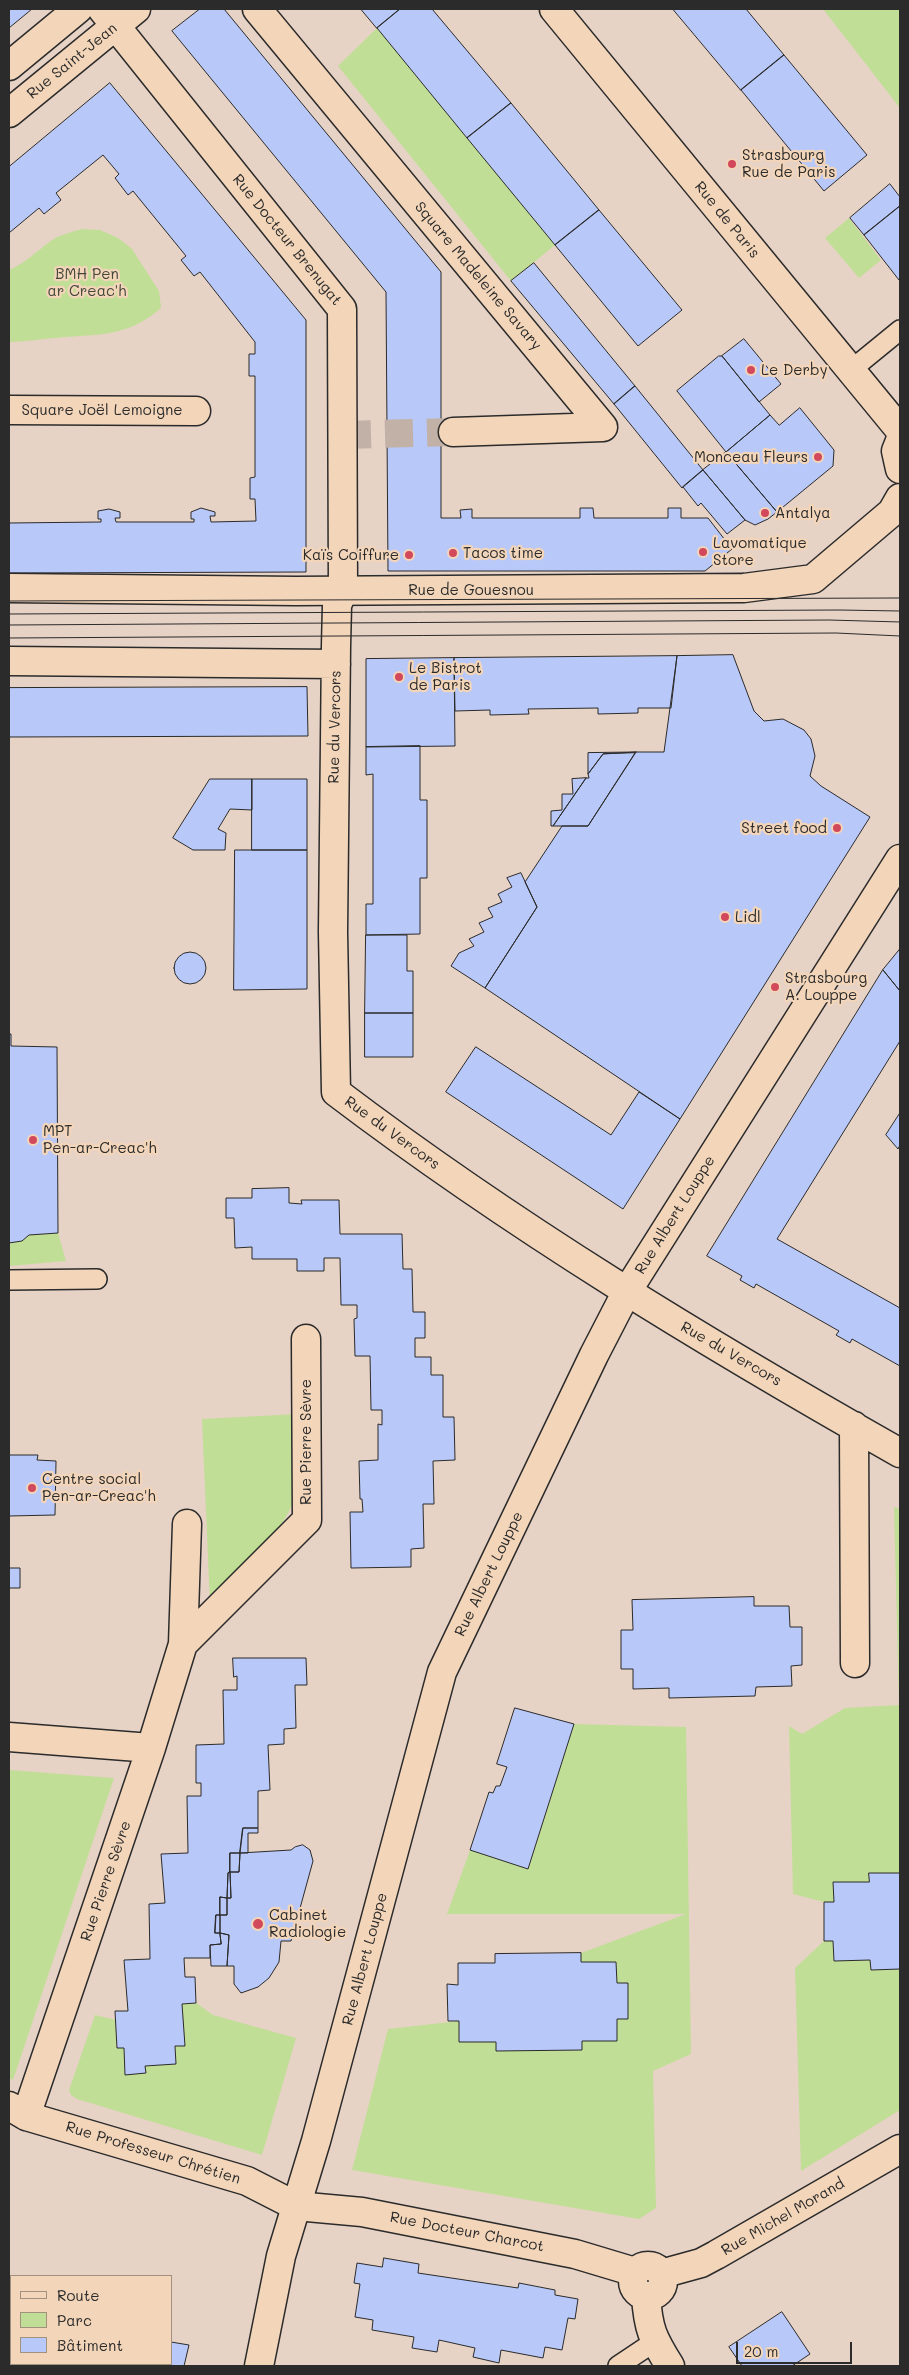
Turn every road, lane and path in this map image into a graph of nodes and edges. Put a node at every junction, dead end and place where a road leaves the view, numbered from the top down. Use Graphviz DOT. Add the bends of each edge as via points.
graph roads {
  1 [pos="78,9"];
  2 [pos="257,9"];
  3 [pos="554,9"];
  4 [pos="118,14"];
  5 [pos="9,66"];
  6 [pos="9,113"];
  7 [pos="900,330"];
  8 [pos="851,370"];
  9 [pos="9,410"];
  10 [pos="196,411"];
  11 [pos="900,430"];
  12 [pos="452,432"];
  13 [pos="900,441"];
  14 [pos="900,469"];
  15 [pos="900,498"];
  16 [pos="9,588"];
  17 [pos="340,602"];
  18 [pos="9,661"];
  19 [pos="336,664"];
  20 [pos="900,859"];
  21 [pos="97,1279"];
  22 [pos="9,1280"];
  23 [pos="626,1293"];
  24 [pos="306,1339"];
  25 [pos="854,1426"];
  26 [pos="900,1453"];
  27 [pos="187,1524"];
  28 [pos="183,1644"];
  29 [pos="855,1663"];
  30 [pos="9,1737"];
  31 [pos="152,1748"];
  32 [pos="18,2111"];
  33 [pos="900,2149"];
  34 [pos="296,2206"];
  35 [pos="648,2281"];
  36 [pos="654,2342"];
  37 [pos="259,2366"];
  38 [pos="618,2366"];
  39 [pos="670,2366"];
  1 -- 5 [label="street"];
  2 -- 12 [label="street, Square Madeleine Savary" via="602,427"];
  3 -- 8 [label="street, Rue de Paris"];
  4 -- 6 [label="street, Rue Saint-Jean"];
  4 -- 17 [label="street, Rue Docteur Brenugat" via="342,309"];
  7 -- 8 [label="lane"];
  8 -- 11 [label="street, Rue de Paris"];
  9 -- 10 [label="street, Square Joël Lemoigne"];
  13 -- 14 [label="street" via="896,451"];
  15 -- 17 [label="street, Rue de Gouesnou" via="892,512 813,579 744,588"];
  16 -- 17 [label="street, Rue de Gouesnou"];
  17 -- 19 [label="street, Rue du Vercors"];
  18 -- 19 [label="street"];
  19 -- 23 [label="street, Rue du Vercors" via="333,922 336,1092 411,1149"];
  20 -- 23 [label="street, Rue Albert Louppe"];
  21 -- 22 [label="lane"];
  23 -- 25 [label="street, Rue du Vercors"];
  23 -- 34 [label="street, Rue Albert Louppe" via="442,1672"];
  24 -- 28 [label="street, Rue Pierre Sèvre" via="307,1520"];
  25 -- 26 [label="street, Rue du Vercors"];
  25 -- 29 [label="street"];
  27 -- 28 [label="street, Rue Pierre Sèvre"];
  28 -- 31 [label="street, Rue Pierre Sèvre"];
  30 -- 31 [label="street"];
  31 -- 32 [label="street, Rue Pierre Sèvre"];
  32 -- 34 [label="street, Rue Professeur Chrétien" via="248,2181"];
  33 -- 35 [label="street, Rue Michel Morand" via="708,2259"];
  34 -- 35 [label="street, Rue Docteur Charcot" via="362,2212 575,2254"];
  34 -- 37 [label="street, Rue Albert Louppe" via="281,2256"];
  35 -- 36 [label="street" via="647,2316"];
  36 -- 38 [label="lane"];
  36 -- 39 [label="street"];
}
